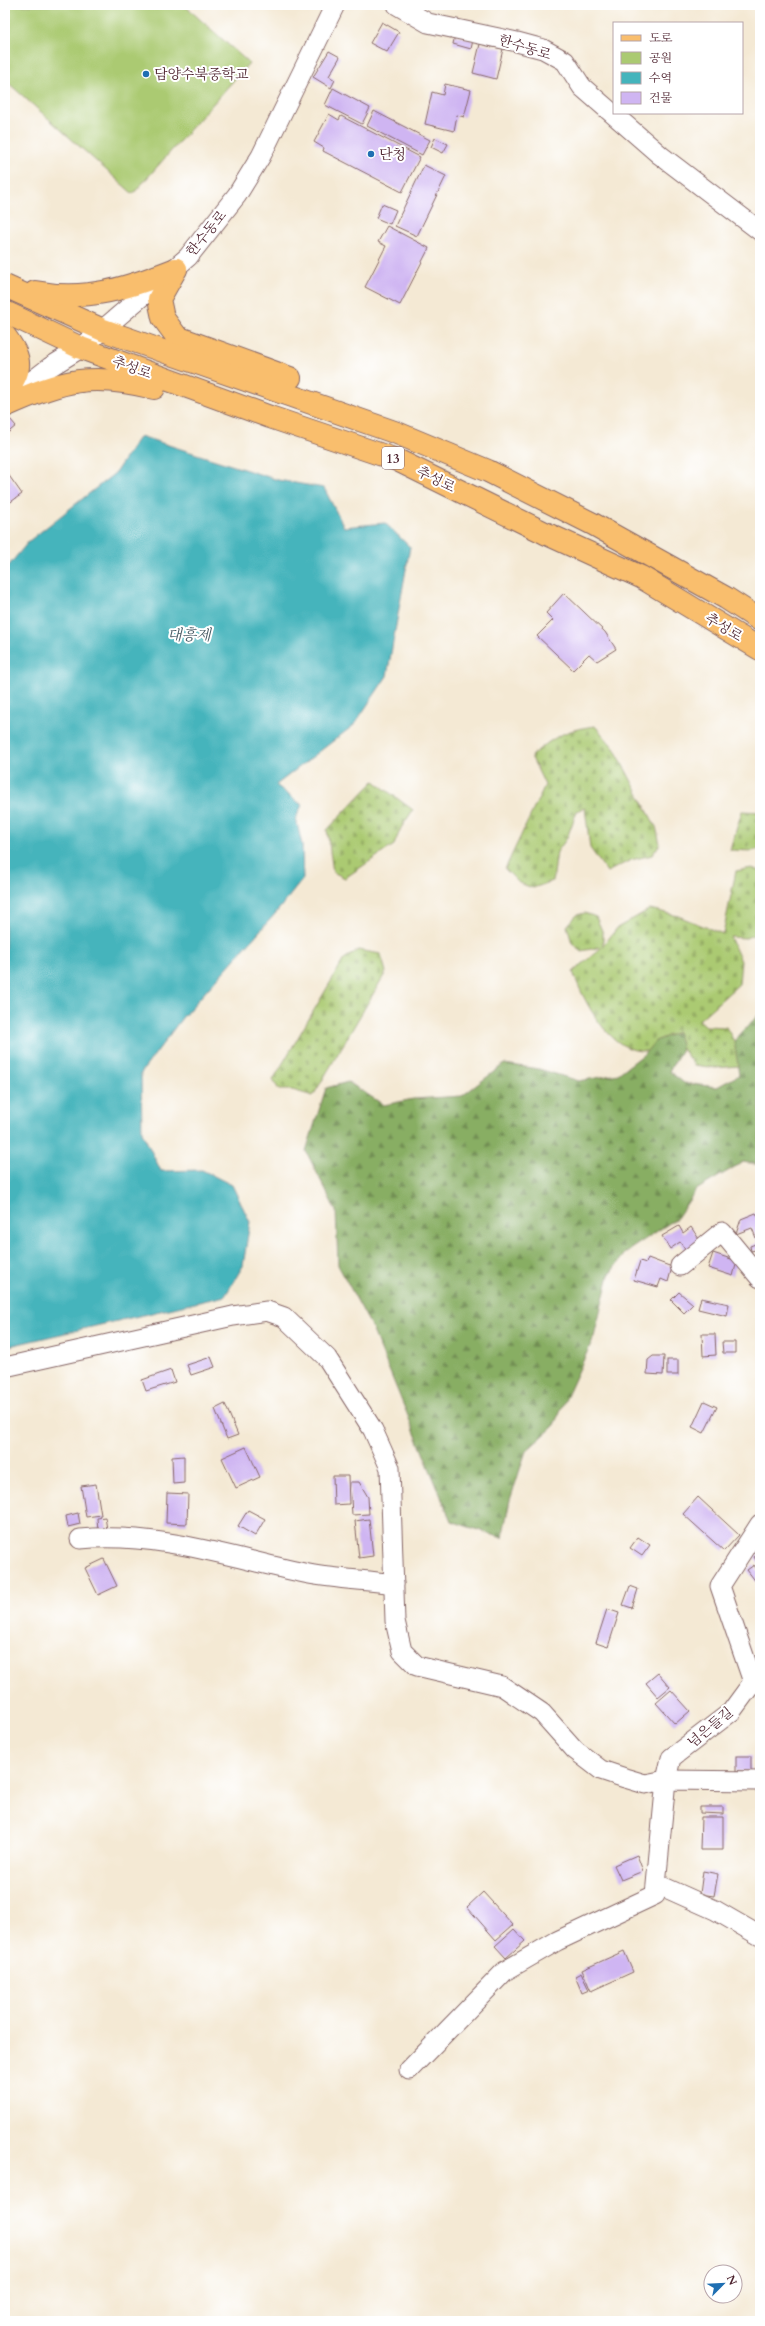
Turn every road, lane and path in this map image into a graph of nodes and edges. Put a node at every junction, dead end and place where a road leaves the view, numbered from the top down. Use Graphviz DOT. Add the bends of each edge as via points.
graph roads {
  1 [pos="335,5"];
  2 [pos="397,5"];
  3 [pos="760,231"];
  4 [pos="176,269"];
  5 [pos="5,286"];
  6 [pos="5,312"];
  7 [pos="103,330"];
  8 [pos="5,336"];
  9 [pos="81,348"];
  10 [pos="5,394"];
  11 [pos="5,402"];
  12 [pos="5,406"];
  13 [pos="416,469"];
  14 [pos="488,471"];
  15 [pos="760,620"];
  16 [pos="760,650"];
  17 [pos="680,1266"];
  18 [pos="760,1278"];
  19 [pos="5,1367"];
  20 [pos="760,1524"];
  21 [pos="80,1539"];
  22 [pos="394,1584"];
  23 [pos="666,1780"];
  24 [pos="760,1781"];
  25 [pos="657,1884"];
  26 [pos="760,1936"];
  27 [pos="409,2070"];
  1 -- 4 [label="street, 한수동로" via="261,156 245,182"];
  2 -- 3 [label="street, 한수동로" via="428,23 543,49 565,61 582,87 660,155"];
  4 -- 5 [label="main road" via="128,288 87,296 58,296"];
  4 -- 7 [label="street, 한수동로"];
  4 -- 14 [label="main road" via="159,299 163,318 177,337 316,388"];
  5 -- 7 [label="main road, 추성로 / 13"];
  6 -- 9 [label="main road, 추성로 / 13"];
  7 -- 9 [label="street, 한수동로"];
  7 -- 14 [label="main road, 추성로 / 13" via="397,433"];
  8 -- 10 [label="main road" via="14,348 19,366"];
  9 -- 11 [label="street, 한수동로" via="50,367"];
  9 -- 13 [label="main road, 추성로 / 13" via="397,460"];
  12 -- 13 [label="main road" via="39,391 81,379 125,380 343,450"];
  13 -- 16 [label="main road, 추성로 / 13" via="641,577"];
  14 -- 15 [label="main road, 추성로 / 13" via="592,524 726,598"];
  17 -- 18 [label="street" via="722,1232"];
  19 -- 22 [label="street" via="233,1316 267,1311 284,1317 327,1358 373,1430 390,1468"];
  20 -- 23 [label="street, 넘은들길" via="720,1586 753,1682 731,1712 671,1758"];
  21 -- 22 [label="street" via="110,1537 197,1547 310,1574"];
  22 -- 23 [label="street" via="395,1621 402,1651 417,1666 502,1686 542,1713 575,1750 601,1770 645,1784"];
  23 -- 24 [label="street"];
  23 -- 25 [label="street"];
  25 -- 26 [label="street" via="715,1910"];
  25 -- 27 [label="street" via="655,1895 557,1941 505,1971"];
}
